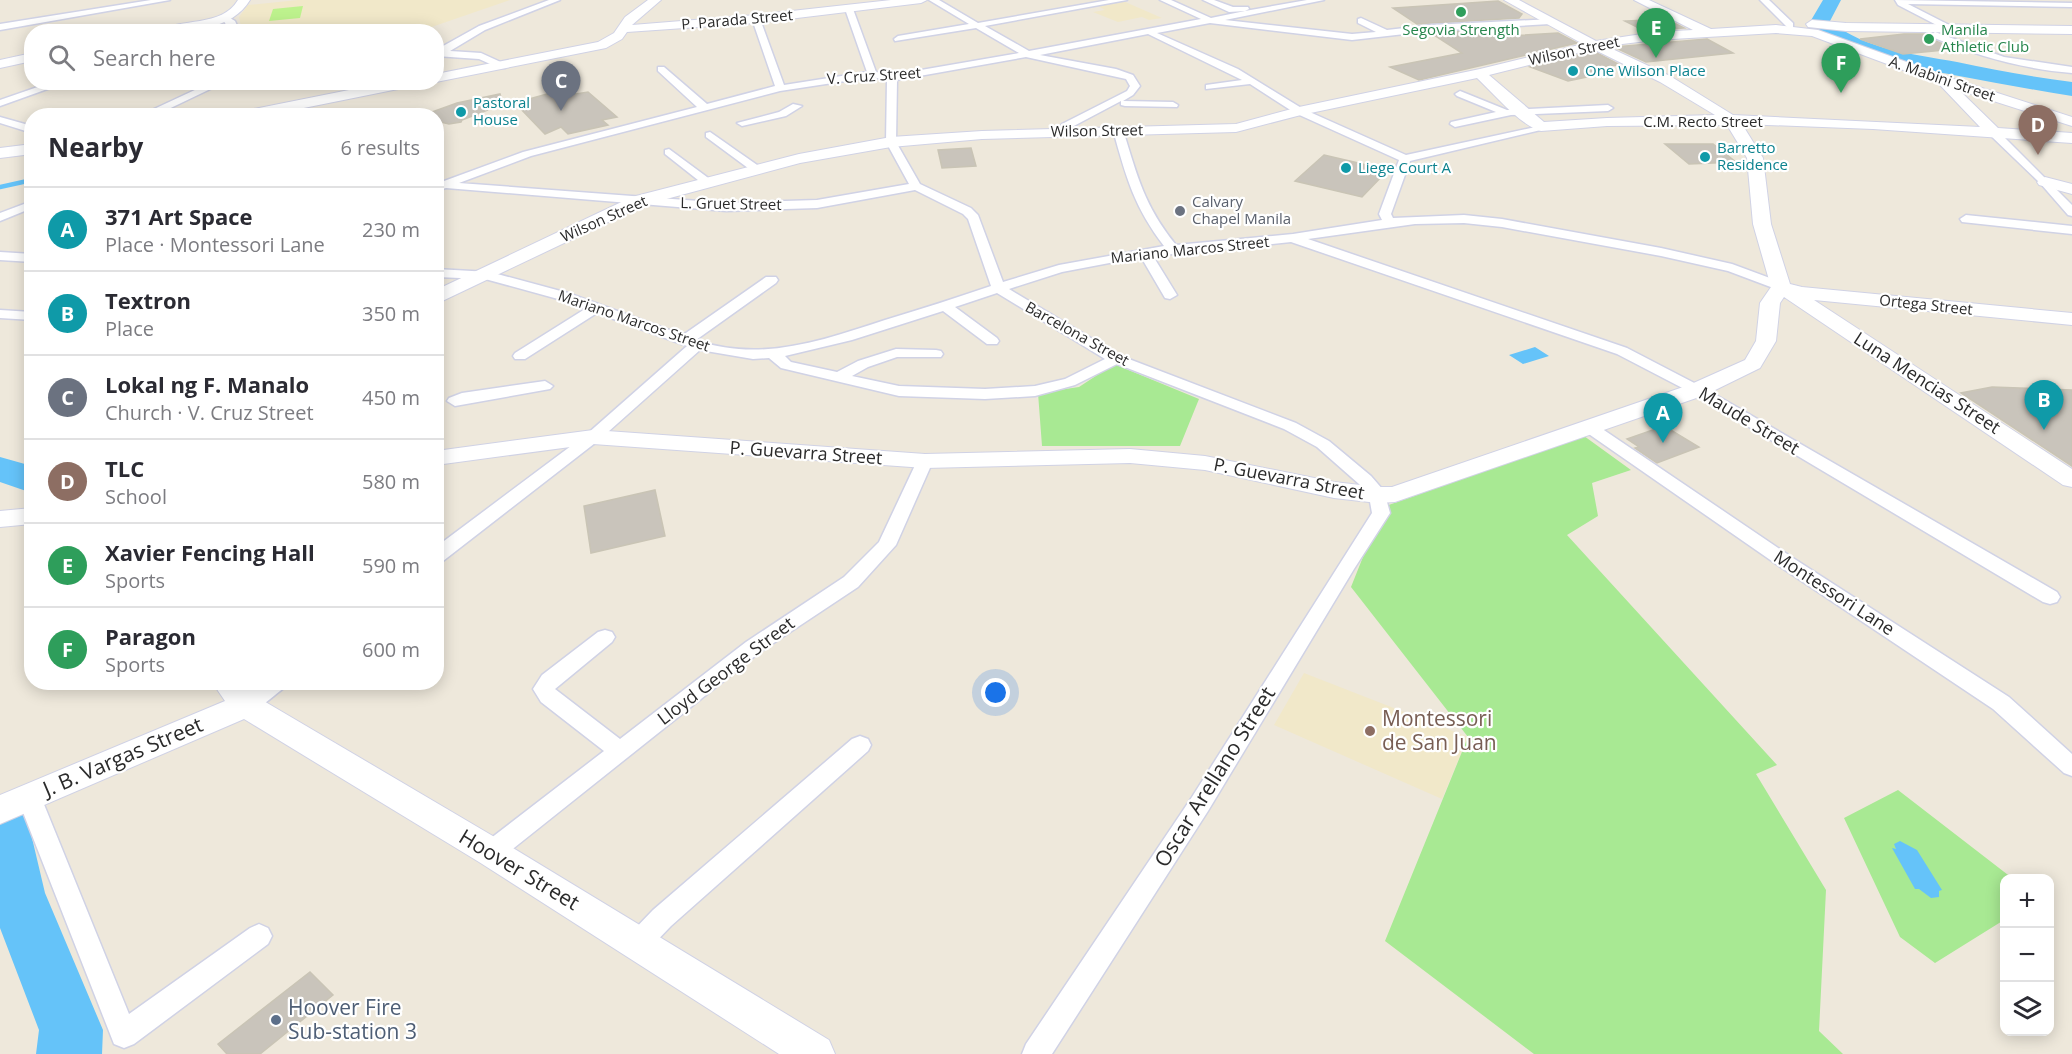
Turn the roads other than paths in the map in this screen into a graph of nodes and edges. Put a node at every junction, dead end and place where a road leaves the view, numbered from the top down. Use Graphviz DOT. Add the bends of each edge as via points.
graph roads {
  1 [pos="166,0"];
  2 [pos="244,0"];
  3 [pos="556,0"];
  4 [pos="655,0"];
  5 [pos="921,0"];
  6 [pos="933,0"];
  7 [pos="1123,0"];
  8 [pos="1164,0"];
  9 [pos="1207,0"];
  10 [pos="1317,0"];
  11 [pos="1510,0"];
  12 [pos="1640,0"];
  13 [pos="1764,0"];
  14 [pos="1897,1"];
  15 [pos="1274,2"];
  16 [pos="2071,2"];
  17 [pos="849,9"];
  18 [pos="225,17"];
  19 [pos="756,19"];
  20 [pos="1212,21"];
  21 [pos="1360,21"];
  22 [pos="1550,21"];
  23 [pos="197,24"];
  24 [pos="232,24"];
  25 [pos="1335,24"];
  26 [pos="977,25"];
  27 [pos="1790,25"];
  28 [pos="0,27"];
  29 [pos="1815,28"];
  30 [pos="624,29"];
  31 [pos="1776,29"];
  32 [pos="1950,29"];
  33 [pos="2072,30"];
  34 [pos="1707,32"];
  35 [pos="1151,33"];
  36 [pos="1386,33"];
  37 [pos="1935,35"];
  38 [pos="1342,36"];
  39 [pos="898,39"];
  40 [pos="1167,40"];
  41 [pos="1146,45"];
  42 [pos="1594,45"];
  43 [pos="444,50"];
  44 [pos="444,53"];
  45 [pos="1029,55"];
  46 [pos="24,59"];
  47 [pos="0,64"];
  48 [pos="502,66"];
  49 [pos="660,69"];
  50 [pos="2072,70"];
  51 [pos="1480,73"];
  52 [pos="872,74"];
  53 [pos="444,77"];
  54 [pos="892,78"];
  55 [pos="1943,80"];
  56 [pos="1252,81"];
  57 [pos="1209,87"];
  58 [pos="780,88"];
  59 [pos="39,90"];
  60 [pos="203,90"];
  61 [pos="347,90"];
  62 [pos="1460,94"];
  63 [pos="732,101"];
  64 [pos="0,103"];
  65 [pos="1125,103"];
  66 [pos="1173,105"];
  67 [pos="797,106"];
  68 [pos="162,108"];
  69 [pos="272,108"];
  70 [pos="709,108"];
  71 [pos="1608,108"];
  72 [pos="1299,111"];
  73 [pos="1514,112"];
  74 [pos="762,117"];
  75 [pos="0,120"];
  76 [pos="1733,122"];
  77 [pos="2072,122"];
  78 [pos="741,123"];
  79 [pos="1455,124"];
  80 [pos="1541,127"];
  81 [pos="24,128"];
  82 [pos="1118,130"];
  83 [pos="1063,131"];
  84 [pos="1993,132"];
  85 [pos="710,135"];
  86 [pos="2072,138"];
  87 [pos="891,142"];
  88 [pos="24,150"];
  89 [pos="669,152"];
  90 [pos="0,153"];
  91 [pos="1405,159"];
  92 [pos="756,169"];
  93 [pos="707,182"];
  94 [pos="2045,183"];
  95 [pos="444,184"];
  96 [pos="444,186"];
  97 [pos="916,186"];
  98 [pos="2072,189"];
  99 [pos="638,201"];
  100 [pos="24,207"];
  101 [pos="2072,212"];
  102 [pos="0,217"];
  103 [pos="1966,219"];
  104 [pos="1389,222"];
  105 [pos="2072,230"];
  106 [pos="1293,238"];
  107 [pos="1173,249"];
  108 [pos="1145,254"];
  109 [pos="0,256"];
  110 [pos="24,258"];
  111 [pos="444,273"];
  112 [pos="485,275"];
  113 [pos="771,280"];
  114 [pos="1781,287"];
  115 [pos="999,289"];
  116 [pos="444,294"];
  117 [pos="1170,295"];
  118 [pos="945,306"];
  119 [pos="595,308"];
  120 [pos="0,314"];
  121 [pos="24,316"];
  122 [pos="2072,319"];
  123 [pos="993,341"];
  124 [pos="691,342"];
  125 [pos="936,354"];
  126 [pos="774,355"];
  127 [pos="520,356"];
  128 [pos="1116,359"];
  129 [pos="837,378"];
  130 [pos="545,387"];
  131 [pos="1697,390"];
  132 [pos="454,401"];
  133 [pos="1589,427"];
  134 [pos="594,437"];
  135 [pos="444,457"];
  136 [pos="925,461"];
  137 [pos="2072,480"];
  138 [pos="1378,495"];
  139 [pos="24,517"];
  140 [pos="0,519"];
  141 [pos="444,551"];
  142 [pos="2050,597"];
  143 [pos="605,637"];
  144 [pos="236,694"];
  145 [pos="860,745"];
  146 [pos="620,751"];
  147 [pos="2072,767"];
  148 [pos="16,803"];
  149 [pos="492,852"];
  150 [pos="259,936"];
  151 [pos="637,944"];
  152 [pos="815,1054"];
  153 [pos="1036,1054"];
  1 -- 28 [label="street"];
  2 -- 18 [label="main road"];
  3 -- 43 [label="street" via="481,27"];
  4 -- 30 [label="main road" via="628,20"];
  5 -- 17 [label="main road, P. Parada Street"];
  6 -- 26 [label="street"];
  7 -- 26 [label="street"];
  8 -- 20 [label="street"];
  9 -- 15 [label="street" via="1232,10"];
  10 -- 20 [label="street, V. Cruz Street"];
  11 -- 22 [label="main road"];
  12 -- 34 [label="main road"];
  13 -- 27 [label="street"];
  14 -- 16 [label="street"];
  14 -- 32 [label="street"];
  17 -- 19 [label="main road, P. Parada Street"];
  17 -- 52 [label="street"];
  18 -- 23 [label="main road"];
  18 -- 24 [label="street"];
  19 -- 30 [label="main road, P. Parada Street"];
  19 -- 58 [label="street"];
  20 -- 35 [label="street, V. Cruz Street"];
  20 -- 38 [label="street"];
  21 -- 36 [label="street"];
  22 -- 36 [label="street"];
  22 -- 42 [label="main road"];
  25 -- 38 [label="street" via="1325,25"];
  26 -- 39 [label="street"];
  26 -- 45 [label="street"];
  27 -- 29 [label="main road, Wilson Street"];
  27 -- 31 [label="main road, Wilson Street"];
  29 -- 31 [label="main road, Wilson Street"];
  29 -- 32 [label="main road, Wilson Street"];
  29 -- 55 [label="main road, A. Mabini Street"];
  30 -- 48 [label="main road" via="611,41 595,47"];
  31 -- 34 [label="main road, Wilson Street"];
  32 -- 33 [label="main road, Wilson Street"];
  34 -- 42 [label="main road, Wilson Street"];
  35 -- 40 [label="street"];
  35 -- 45 [label="street, V. Cruz Street"];
  36 -- 38 [label="street"];
  37 -- 50 [label="street" via="1990,57"];
  40 -- 41 [label="street"];
  40 -- 56 [label="street"];
  42 -- 51 [label="main road, Wilson Street"];
  42 -- 76 [label="main road" via="1665,79"];
  44 -- 48 [label="street" via="481,56"];
  45 -- 54 [label="street, V. Cruz Street"];
  45 -- 83 [label="street" via="1116,72 1130,77 1135,86 1130,93"];
  46 -- 47 [label="main road"];
  48 -- 53 [label="main road"];
  49 -- 70 [label="street"];
  51 -- 72 [label="main road, Wilson Street"];
  51 -- 73 [label="main road"];
  52 -- 54 [label="street, V. Cruz Street"];
  52 -- 58 [label="street, V. Cruz Street"];
  54 -- 87 [label="street"];
  55 -- 77 [label="main road, A. Mabini Street"];
  55 -- 84 [label="main road"];
  56 -- 57 [label="street"];
  56 -- 72 [label="street"];
  58 -- 63 [label="street, V. Cruz Street"];
  59 -- 64 [label="street"];
  60 -- 68 [label="street"];
  61 -- 69 [label="main road"];
  62 -- 73 [label="street"];
  63 -- 70 [label="street, V. Cruz Street"];
  63 -- 74 [label="street"];
  65 -- 66 [label="street"];
  67 -- 74 [label="street" via="782,114"];
  70 -- 95 [label="street, V. Cruz Street" via="527,154"];
  71 -- 73 [label="street"];
  72 -- 82 [label="main road, Wilson Street" via="1236,128"];
  72 -- 91 [label="street"];
  73 -- 79 [label="street"];
  73 -- 80 [label="main road"];
  74 -- 78 [label="street"];
  75 -- 81 [label="street"];
  76 -- 80 [label="main road, C.M. Recto Street" via="1640,121"];
  76 -- 84 [label="main road, C.M. Recto Street"];
  76 -- 114 [label="main road" via="1755,158 1764,234"];
  80 -- 91 [label="street, C.M. Recto Street"];
  82 -- 83 [label="main road, Wilson Street"];
  82 -- 107 [label="street" via="1135,189 1151,221"];
  83 -- 87 [label="main road, Wilson Street"];
  84 -- 86 [label="main road, C.M. Recto Street"];
  84 -- 94 [label="street"];
  85 -- 92 [label="street"];
  87 -- 92 [label="main road, Wilson Street"];
  87 -- 97 [label="street"];
  88 -- 90 [label="main road"];
  89 -- 93 [label="street"];
  91 -- 104 [label="street" via="1386,214"];
  92 -- 93 [label="main road, Wilson Street"];
  93 -- 99 [label="main road, Wilson Street"];
  94 -- 98 [label="main road"];
  94 -- 101 [label="street"];
  96 -- 99 [label="street, L. Gruet Street"];
  97 -- 99 [label="street, L. Gruet Street" via="817,204 726,207"];
  97 -- 115 [label="street" via="974,218"];
  99 -- 112 [label="main road, Wilson Street"];
  100 -- 102 [label="street"];
  103 -- 105 [label="street"];
  104 -- 106 [label="street, Mariano Marcos Street"];
  104 -- 114 [label="street, Mariano Marcos Street" via="1464,219 1502,223 1707,262 1755,275"];
  106 -- 107 [label="street, Mariano Marcos Street"];
  106 -- 131 [label="street, Maude Street" via="1622,351"];
  107 -- 108 [label="street, Mariano Marcos Street"];
  108 -- 115 [label="street, Mariano Marcos Street" via="1059,269"];
  108 -- 117 [label="street"];
  109 -- 110 [label="street"];
  111 -- 112 [label="street, Mariano Marcos Street"];
  112 -- 116 [label="main road, Wilson Street"];
  112 -- 119 [label="street, Mariano Marcos Street"];
  113 -- 124 [label="street"];
  114 -- 122 [label="main road, Ortega Street"];
  114 -- 131 [label="main road, P. Guevarra Street" via="1770,303 1766,341 1753,364"];
  114 -- 137 [label="main road, Luna Mencias Street"];
  115 -- 118 [label="street, Mariano Marcos Street"];
  115 -- 128 [label="street, Barcelona Street"];
  118 -- 123 [label="street"];
  118 -- 126 [label="street, Mariano Marcos Street"];
  119 -- 124 [label="street, Mariano Marcos Street"];
  119 -- 127 [label="street"];
  120 -- 121 [label="street"];
  124 -- 126 [label="street, Mariano Marcos Street" via="727,352"];
  124 -- 134 [label="street"];
  125 -- 129 [label="street" via="896,353"];
  126 -- 129 [label="street" via="786,365"];
  128 -- 129 [label="street" via="1070,382 985,394 899,391"];
  128 -- 138 [label="street, Barcelona Street" via="1290,426 1343,459"];
  130 -- 132 [label="street"];
  131 -- 133 [label="main road, P. Guevarra Street"];
  131 -- 142 [label="street, Maude Street"];
  133 -- 138 [label="main road, P. Guevarra Street" via="1395,494"];
  133 -- 147 [label="street, Montessori Lane" via="2001,703"];
  134 -- 135 [label="main road, P. Guevarra Street"];
  134 -- 136 [label="main road, P. Guevarra Street"];
  134 -- 141 [label="street"];
  136 -- 138 [label="main road, P. Guevarra Street" via="1130,456 1205,463 1334,490"];
  136 -- 146 [label="street, Lloyd George Street" via="887,545 851,582 753,647"];
  138 -- 153 [label="street, Oscar Arellano Street" via="1381,513 1200,804"];
  139 -- 140 [label="main road"];
  143 -- 146 [label="street" via="544,689"];
  144 -- 148 [label="main road, J. B. Vargas Street"];
  144 -- 149 [label="main road, Hoover Street"];
  145 -- 151 [label="street"];
  146 -- 149 [label="street, Lloyd George Street"];
  148 -- 150 [label="street" via="124,1034"];
  149 -- 151 [label="main road, Hoover Street"];
  151 -- 152 [label="main road, Hoover Street"];
}
